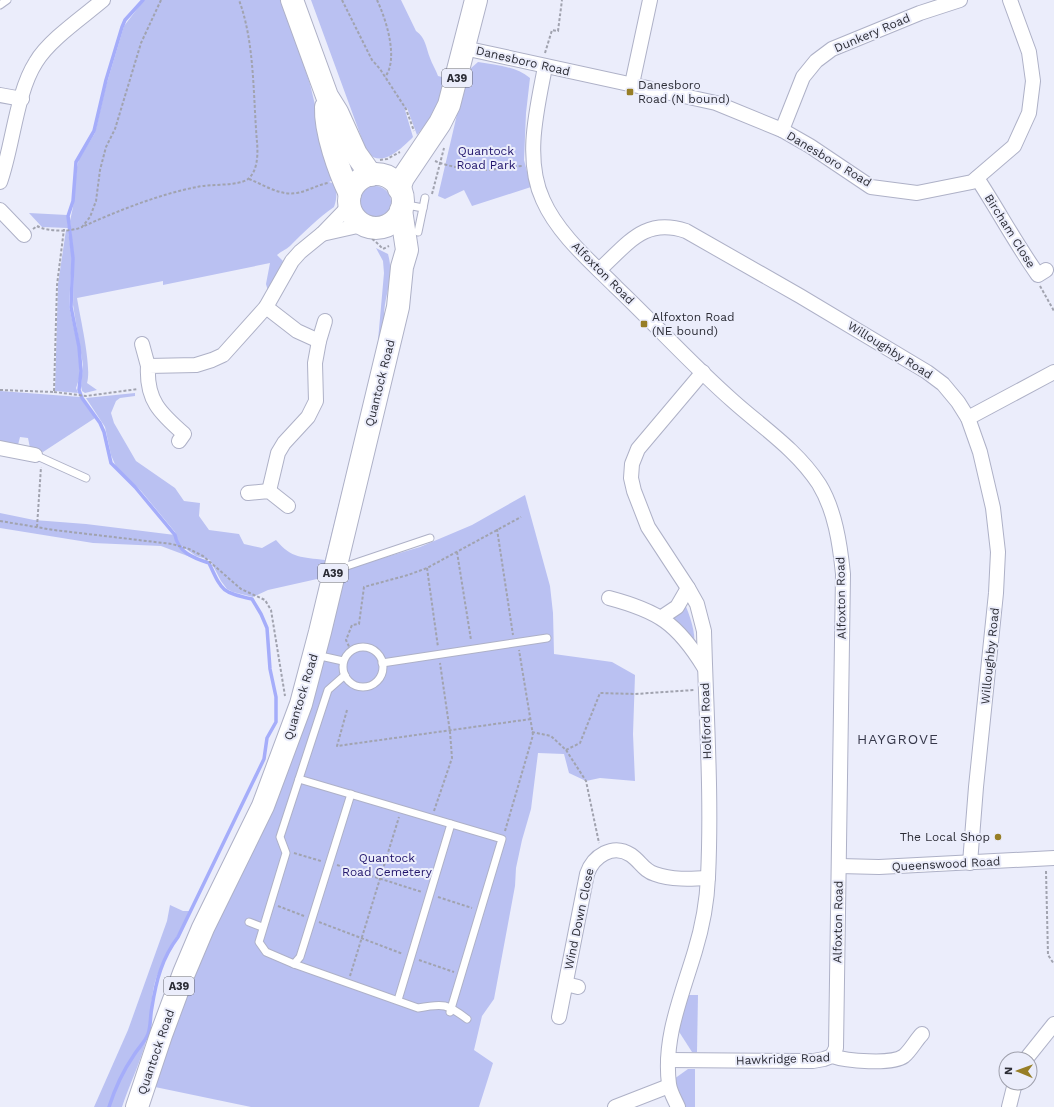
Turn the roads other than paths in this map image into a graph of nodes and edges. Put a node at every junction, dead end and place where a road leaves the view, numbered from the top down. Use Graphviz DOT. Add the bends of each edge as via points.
graph roads {
  1 [pos="7,0"];
  2 [pos="103,0"];
  3 [pos="292,0"];
  4 [pos="476,0"];
  5 [pos="650,0"];
  6 [pos="960,0"];
  7 [pos="1010,0"];
  8 [pos="0,5"];
  9 [pos="464,48"];
  10 [pos="543,66"];
  11 [pos="632,84"];
  12 [pos="0,95"];
  13 [pos="327,96"];
  14 [pos="22,99"];
  15 [pos="782,130"];
  16 [pos="414,145"];
  17 [pos="376,169"];
  18 [pos="977,178"];
  19 [pos="0,182"];
  20 [pos="426,198"];
  21 [pos="350,200"];
  22 [pos="406,203"];
  23 [pos="0,210"];
  24 [pos="418,232"];
  25 [pos="374,233"];
  26 [pos="322,234"];
  27 [pos="24,235"];
  28 [pos="402,267"];
  29 [pos="599,270"];
  30 [pos="1042,272"];
  31 [pos="266,307"];
  32 [pos="325,321"];
  33 [pos="319,341"];
  34 [pos="142,344"];
  35 [pos="148,366"];
  36 [pos="703,372"];
  37 [pos="1054,372"];
  38 [pos="968,418"];
  39 [pos="185,434"];
  40 [pos="0,448"];
  41 [pos="35,455"];
  42 [pos="86,478"];
  43 [pos="269,491"];
  44 [pos="248,494"];
  45 [pos="288,506"];
  46 [pos="430,538"];
  47 [pos="334,570"];
  48 [pos="688,588"];
  49 [pos="609,598"];
  50 [pos="662,617"];
  51 [pos="547,638"];
  52 [pos="314,654"];
  53 [pos="344,661"];
  54 [pos="382,663"];
  55 [pos="704,667"];
  56 [pos="345,675"];
  57 [pos="299,779"];
  58 [pos="351,794"];
  59 [pos="451,824"];
  60 [pos="1050,859"];
  61 [pos="970,863"];
  62 [pos="839,866"];
  63 [pos="708,878"];
  64 [pos="249,922"];
  65 [pos="262,926"];
  66 [pos="294,964"];
  67 [pos="398,1000"];
  68 [pos="450,1010"];
  69 [pos="559,1017"];
  70 [pos="467,1019"];
  71 [pos="1054,1024"];
  72 [pos="914,1037"];
  73 [pos="1032,1051"];
  74 [pos="832,1056"];
  75 [pos="668,1060"];
  76 [pos="670,1086"];
  77 [pos="1013,1091"];
  78 [pos="137,1107"];
  79 [pos="615,1107"];
  80 [pos="678,1107"];
  81 [pos="1009,1107"];
  1 -- 8 [label="lane"];
  2 -- 14 [label="street" via="47,47 36,62"];
  3 -- 13 [label="main road"];
  4 -- 9 [label="main road, A39"];
  5 -- 11 [label="street"];
  6 -- 15 [label="street, Dunkery Road" via="920,13 832,49 816,61 803,77"];
  7 -- 18 [label="street, Danesboro Road" via="1029,52 1033,80 1029,113 1014,146"];
  9 -- 10 [label="street, Danesboro Road"];
  9 -- 16 [label="main road, A39" via="450,105 442,120"];
  10 -- 11 [label="street, Danesboro Road"];
  10 -- 29 [label="street, Alfoxton Road" via="535,121 534,167 543,199 554,219 568,238"];
  11 -- 15 [label="street, Danesboro Road" via="716,103"];
  12 -- 14 [label="street"];
  13 -- 17 [label="main road" via="356,154"];
  13 -- 21 [label="main road" via="327,125"];
  14 -- 19 [label="street"];
  15 -- 18 [label="street, Danesboro Road" via="871,187 917,193 972,182"];
  16 -- 17 [label="main road, A39" via="412,153"];
  16 -- 22 [label="main road, A39" via="403,178"];
  17 -- 21 [label="main road, A39" via="356,183"];
  17 -- 22 [label="main road" via="390,178"];
  18 -- 30 [label="street, Bircham Close" via="1001,213 1020,248"];
  20 -- 22 [label="lane"];
  21 -- 25 [label="main road" via="354,218"];
  21 -- 26 [label="street"];
  22 -- 24 [label="lane"];
  22 -- 25 [label="main road, A39" via="394,221"];
  22 -- 28 [label="main road, Quantock Road / A39" via="406,258"];
  23 -- 27 [label="street"];
  25 -- 26 [label="street"];
  25 -- 28 [label="main road"];
  26 -- 31 [label="street" via="292,261"];
  28 -- 47 [label="main road, Quantock Road / A39" via="398,307"];
  29 -- 36 [label="street, Alfoxton Road"];
  29 -- 38 [label="street, Willoughby Road" via="640,232 659,227 686,231 927,372 943,384"];
  31 -- 33 [label="street" via="297,331"];
  31 -- 35 [label="street" via="229,349 212,360 196,365"];
  32 -- 33 [label="street"];
  33 -- 43 [label="street" via="315,363 316,401 308,417 278,453"];
  34 -- 35 [label="street"];
  35 -- 39 [label="street" via="148,387 157,406"];
  36 -- 48 [label="street, Holford Road" via="638,449 632,464 631,478 648,527"];
  36 -- 62 [label="street, Alfoxton Road" via="732,401 790,450 808,470 824,494 836,526 843,574"];
  37 -- 38 [label="street"];
  38 -- 61 [label="street, Willoughby Road" via="980,452 993,508 998,552"];
  40 -- 41 [label="street"];
  41 -- 42 [label="lane"];
  43 -- 44 [label="street"];
  43 -- 45 [label="street"];
  46 -- 47 [label="lane"];
  47 -- 52 [label="main road, Quantock Road / A39"];
  48 -- 50 [label="street" via="678,607"];
  48 -- 55 [label="street, Holford Road" via="702,619"];
  49 -- 50 [label="street" via="624,608 646,609"];
  50 -- 55 [label="street" via="687,642"];
  51 -- 54 [label="lane"];
  52 -- 53 [label="lane"];
  52 -- 78 [label="main road, Quantock Road / A39" via="301,704 281,762 263,806 203,928 184,973"];
  53 -- 54 [label="lane" via="350,651 363,647 370,648 380,657"];
  53 -- 56 [label="lane"];
  54 -- 56 [label="lane" via="377,681 365,686 353,684"];
  55 -- 63 [label="street, Holford Road"];
  56 -- 57 [label="lane" via="328,690"];
  57 -- 58 [label="lane"];
  57 -- 65 [label="lane" via="280,836 285,851"];
  58 -- 59 [label="lane"];
  58 -- 66 [label="lane" via="300,957"];
  59 -- 67 [label="lane"];
  59 -- 68 [label="lane" via="502,839"];
  60 -- 61 [label="street, Queenswood Road"];
  61 -- 62 [label="street, Queenswood Road"];
  62 -- 74 [label="street, Alfoxton Road" via="836,1048"];
  63 -- 69 [label="street, Wind Down Close" via="656,875 642,867 630,854 610,851 595,858 587,874 572,986"];
  63 -- 75 [label="street, Holford Road" via="702,922 672,1028"];
  64 -- 65 [label="lane"];
  65 -- 66 [label="lane" via="259,942 266,952"];
  66 -- 67 [label="lane"];
  67 -- 68 [label="lane" via="418,1008 438,1004"];
  68 -- 70 [label="lane"];
  71 -- 73 [label="street"];
  72 -- 74 [label="street, Hawkridge Road" via="904,1056 896,1060 847,1060"];
  74 -- 75 [label="street, Hawkridge Road" via="814,1061"];
  75 -- 76 [label="street, Holford Road"];
  76 -- 79 [label="street"];
  76 -- 80 [label="street, Holford Road"];
  77 -- 81 [label="street"];
}
